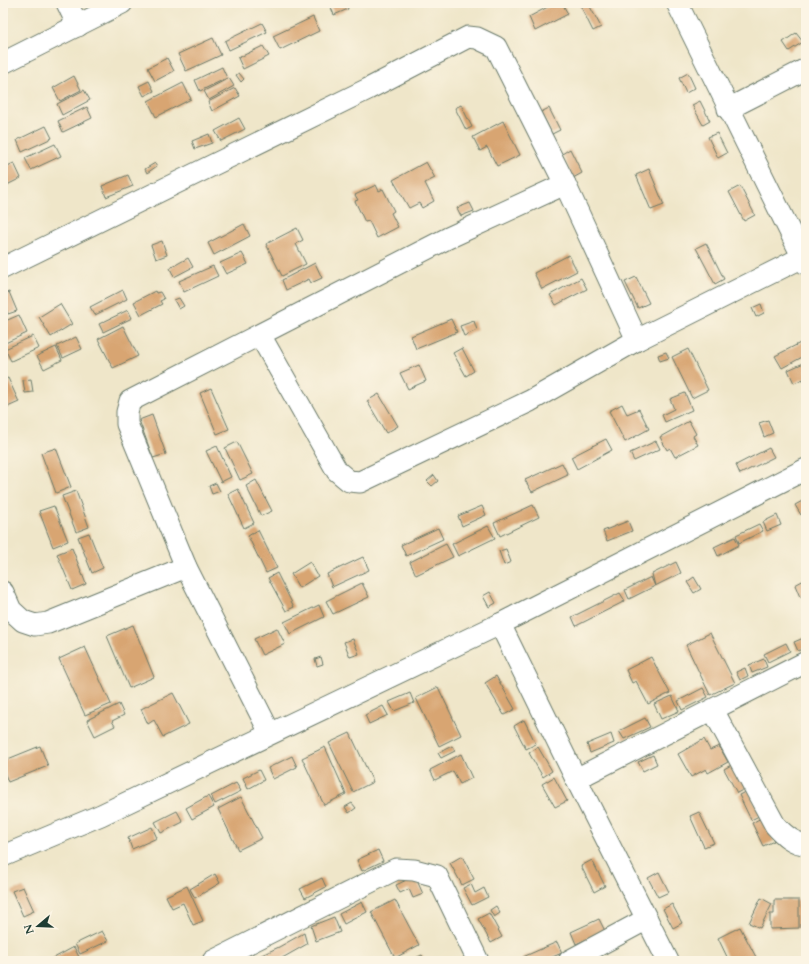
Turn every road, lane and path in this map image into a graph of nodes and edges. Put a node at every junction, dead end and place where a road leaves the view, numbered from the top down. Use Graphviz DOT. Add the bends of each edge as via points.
graph roads {
  1 [pos="66,3"];
  2 [pos="122,3"];
  3 [pos="677,3"];
  4 [pos="78,26"];
  5 [pos="3,63"];
  6 [pos="806,69"];
  7 [pos="728,109"];
  8 [pos="565,184"];
  9 [pos="804,260"];
  10 [pos="3,268"];
  11 [pos="260,335"];
  12 [pos="637,340"];
  13 [pos="806,469"];
  14 [pos="186,567"];
  15 [pos="3,592"];
  16 [pos="500,624"];
  17 [pos="806,662"];
  18 [pos="713,710"];
  19 [pos="270,733"];
  20 [pos="576,779"];
  21 [pos="806,844"];
  22 [pos="3,856"];
  23 [pos="647,919"];
  24 [pos="213,961"];
  25 [pos="478,961"];
  26 [pos="569,961"];
  27 [pos="668,961"];
  1 -- 4 [label="street"];
  2 -- 4 [label="street"];
  3 -- 7 [label="street"];
  4 -- 5 [label="street"];
  6 -- 7 [label="street"];
  7 -- 9 [label="street"];
  8 -- 10 [label="street" via="496,47 477,38 468,37 368,89"];
  8 -- 11 [label="street" via="448,238"];
  8 -- 12 [label="street"];
  9 -- 12 [label="street"];
  11 -- 12 [label="street" via="337,471 349,481 360,482 530,401"];
  11 -- 14 [label="street" via="130,401 127,424"];
  13 -- 16 [label="street"];
  14 -- 15 [label="street" via="48,623 35,625 23,621 11,610"];
  14 -- 19 [label="street"];
  16 -- 19 [label="street"];
  16 -- 20 [label="street"];
  17 -- 18 [label="street"];
  18 -- 20 [label="street"];
  18 -- 21 [label="street" via="775,825 792,840"];
  19 -- 22 [label="street" via="101,815"];
  20 -- 23 [label="street"];
  23 -- 26 [label="street"];
  23 -- 27 [label="street"];
  24 -- 25 [label="street" via="396,869 414,870 437,876"];
}
